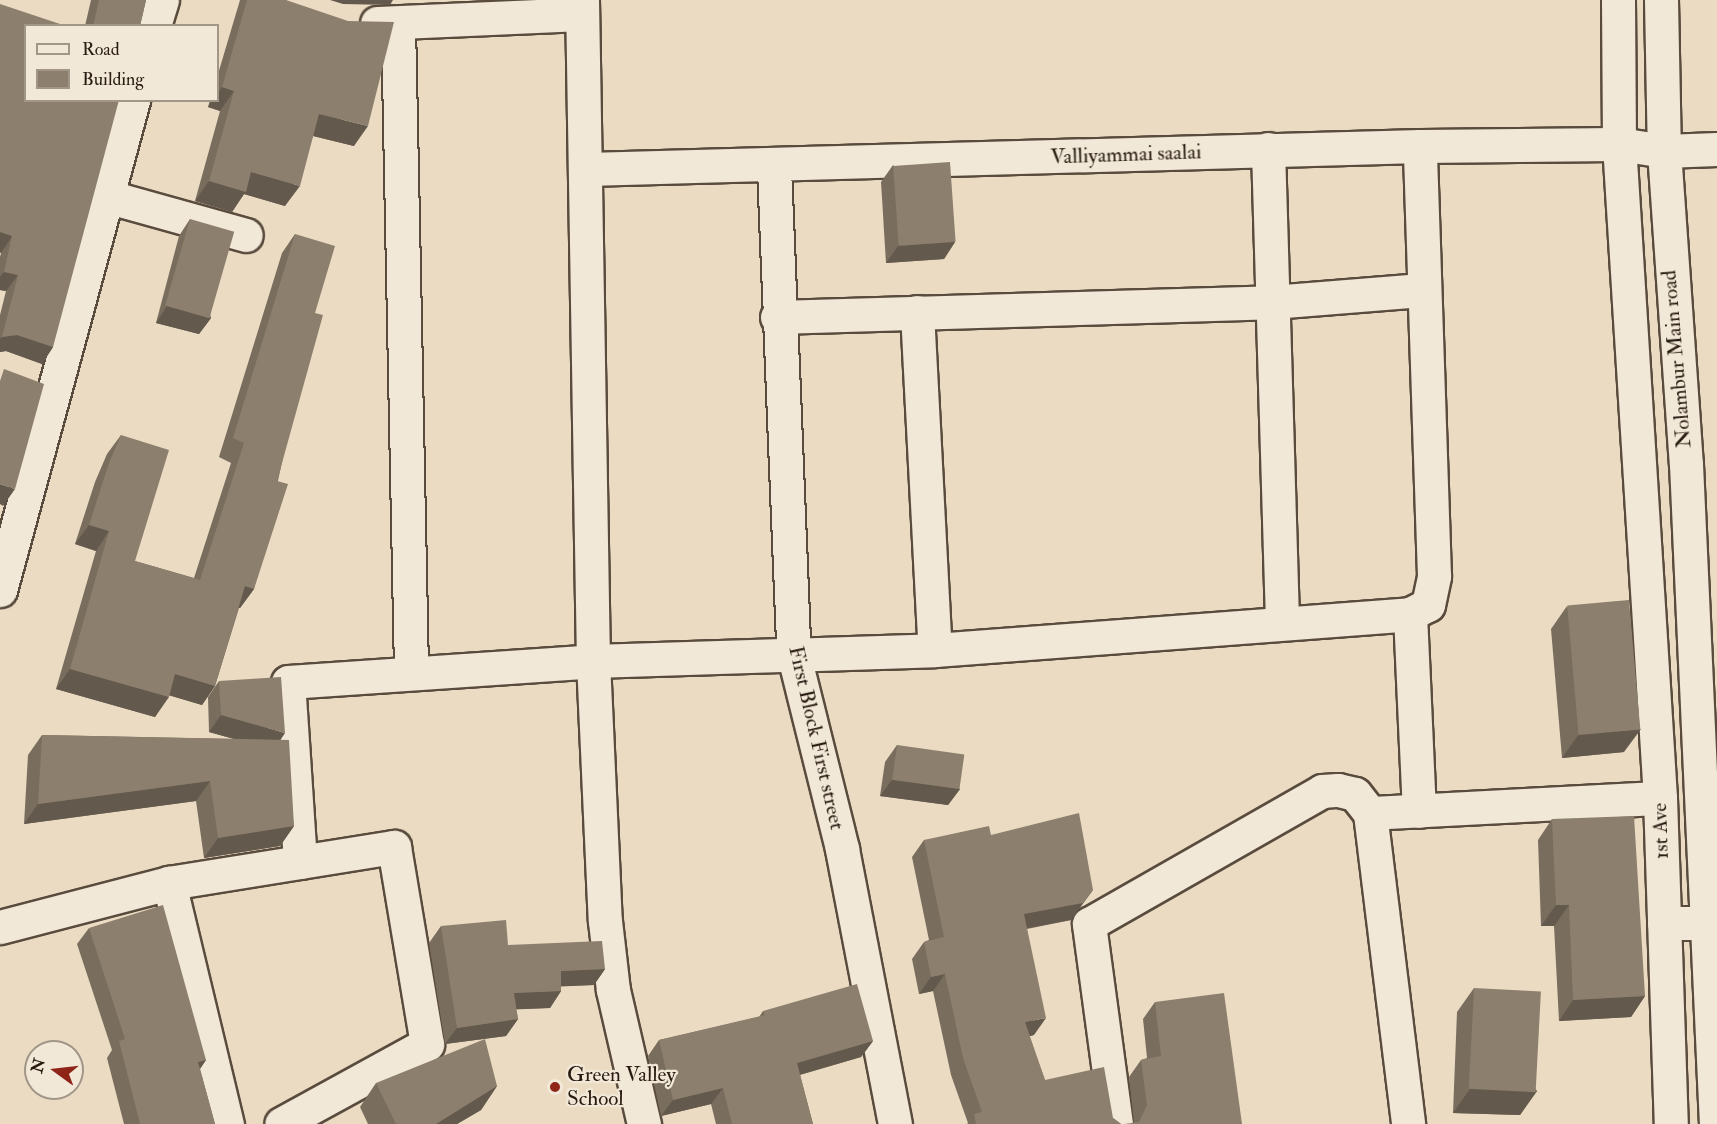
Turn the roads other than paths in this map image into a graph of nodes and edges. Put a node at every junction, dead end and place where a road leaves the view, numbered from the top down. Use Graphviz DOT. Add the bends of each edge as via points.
graph roads {
  1 [pos="162,0"];
  2 [pos="1618,0"];
  3 [pos="1661,0"];
  4 [pos="582,7"];
  5 [pos="340,23"];
  6 [pos="398,23"];
  7 [pos="155,24"];
  8 [pos="132,102"];
  9 [pos="1619,144"];
  10 [pos="1420,146"];
  11 [pos="1268,149"];
  12 [pos="1717,149"];
  13 [pos="1664,151"];
  14 [pos="774,168"];
  15 [pos="587,169"];
  16 [pos="106,196"];
  17 [pos="246,235"];
  18 [pos="1422,290"];
  19 [pos="1272,302"];
  20 [pos="917,312"];
  21 [pos="777,317"];
  22 [pos="21,376"];
  23 [pos="52,387"];
  24 [pos="0,590"];
  25 [pos="1410,614"];
  26 [pos="1282,621"];
  27 [pos="935,651"];
  28 [pos="794,656"];
  29 [pos="593,661"];
  30 [pos="411,674"];
  31 [pos="1660,798"];
  32 [pos="1419,811"];
  33 [pos="1370,813"];
  34 [pos="300,862"];
  35 [pos="169,883"];
  36 [pos="1664,923"];
  37 [pos="1712,923"];
  38 [pos="0,927"];
  39 [pos="315,1116"];
  40 [pos="226,1124"];
  41 [pos="281,1124"];
  42 [pos="644,1124"];
  43 [pos="895,1124"];
  44 [pos="1116,1124"];
  45 [pos="1408,1124"];
  46 [pos="1671,1124"];
  47 [pos="1716,1124"];
  1 -- 7 [label="street"];
  2 -- 9 [label="street, 1st Ave"];
  3 -- 13 [label="street, Nolambur Main road"];
  4 -- 6 [label="street"];
  4 -- 15 [label="street"];
  5 -- 6 [label="street"];
  6 -- 30 [label="street"];
  8 -- 16 [label="street"];
  9 -- 10 [label="street, Valliyammai saalai"];
  9 -- 13 [label="street, Valliyammai saalai"];
  9 -- 31 [label="street, 1st Ave"];
  10 -- 11 [label="street, Valliyammai saalai"];
  10 -- 18 [label="street"];
  11 -- 14 [label="street, Valliyammai saalai"];
  11 -- 19 [label="street"];
  12 -- 13 [label="street, Valliyammai saalai"];
  13 -- 37 [label="street, Nolambur Main road"];
  14 -- 15 [label="street, Valliyammai saalai"];
  14 -- 21 [label="street, First Block First street"];
  15 -- 29 [label="street"];
  16 -- 17 [label="street"];
  16 -- 23 [label="street"];
  18 -- 19 [label="street"];
  18 -- 25 [label="street" via="1434,576 1428,605"];
  19 -- 20 [label="street"];
  19 -- 26 [label="street"];
  20 -- 21 [label="street"];
  20 -- 27 [label="street"];
  21 -- 28 [label="street, First Block First street"];
  22 -- 23 [label="street"];
  23 -- 24 [label="street"];
  25 -- 26 [label="street"];
  25 -- 32 [label="street"];
  26 -- 27 [label="street"];
  27 -- 28 [label="street"];
  28 -- 29 [label="street"];
  28 -- 43 [label="street, First Block First street" via="842,849"];
  29 -- 30 [label="street"];
  29 -- 42 [label="street" via="613,990"];
  30 -- 34 [label="street" via="288,682"];
  31 -- 32 [label="street"];
  31 -- 36 [label="street, 1st Ave"];
  32 -- 33 [label="street"];
  33 -- 44 [label="street" via="1354,794 1322,791 1089,924"];
  33 -- 45 [label="street"];
  34 -- 35 [label="street"];
  34 -- 39 [label="street" via="394,847 427,1044"];
  35 -- 38 [label="street"];
  35 -- 40 [label="street"];
  36 -- 37 [label="street"];
  36 -- 46 [label="street, 1st Ave"];
  37 -- 47 [label="street, Nolambur Main road"];
  39 -- 41 [label="street"];
}
